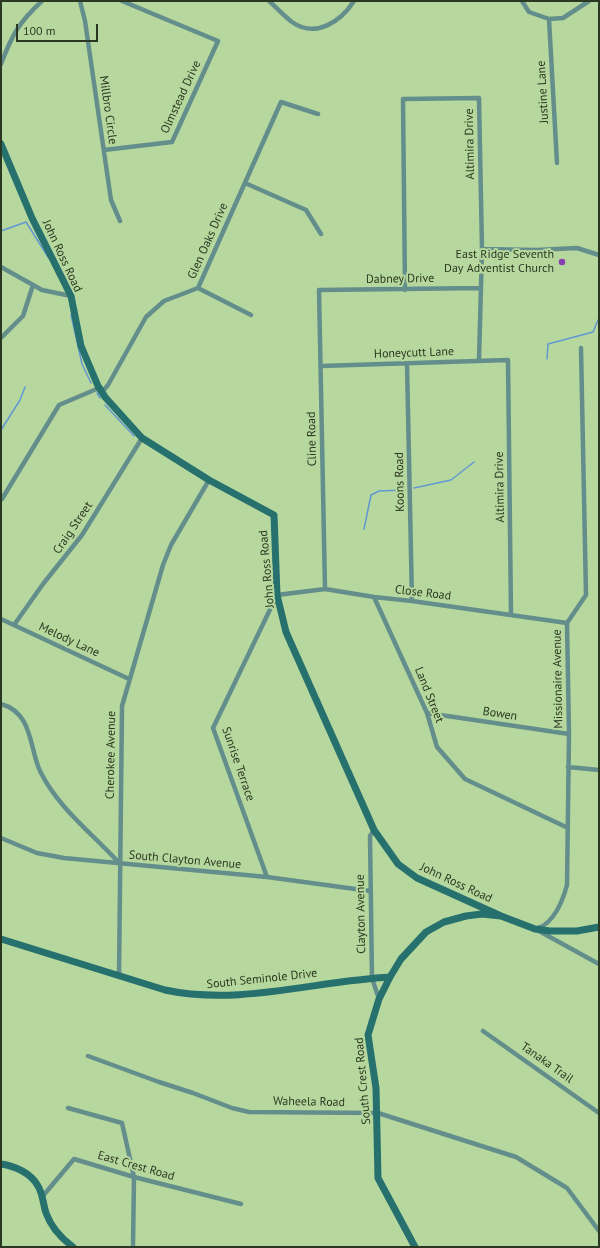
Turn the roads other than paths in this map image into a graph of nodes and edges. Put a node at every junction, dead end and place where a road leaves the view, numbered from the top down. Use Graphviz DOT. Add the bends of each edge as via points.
graph roads {
  1 [pos="42,1"];
  2 [pos="80,1"];
  3 [pos="122,1"];
  4 [pos="269,1"];
  5 [pos="354,1"];
  6 [pos="522,1"];
  7 [pos="589,1"];
  8 [pos="549,19"];
  9 [pos="1,64"];
  10 [pos="318,114"];
  11 [pos="1,144"];
  12 [pos="104,150"];
  13 [pos="557,163"];
  14 [pos="245,183"];
  15 [pos="120,221"];
  16 [pos="320,234"];
  17 [pos="482,249"];
  18 [pos="599,255"];
  19 [pos="1,267"];
  20 [pos="33,285"];
  21 [pos="198,288"];
  22 [pos="482,288"];
  23 [pos="319,290"];
  24 [pos="404,290"];
  25 [pos="71,296"];
  26 [pos="251,315"];
  27 [pos="1,338"];
  28 [pos="581,348"];
  29 [pos="479,360"];
  30 [pos="508,360"];
  31 [pos="407,364"];
  32 [pos="321,366"];
  33 [pos="101,390"];
  34 [pos="142,438"];
  35 [pos="209,480"];
  36 [pos="2,499"];
  37 [pos="325,589"];
  38 [pos="278,595"];
  39 [pos="374,597"];
  40 [pos="412,601"];
  41 [pos="511,614"];
  42 [pos="1,619"];
  43 [pos="567,623"];
  44 [pos="14,625"];
  45 [pos="129,678"];
  46 [pos="1,704"];
  47 [pos="428,713"];
  48 [pos="569,734"];
  49 [pos="568,767"];
  50 [pos="599,770"];
  51 [pos="568,828"];
  52 [pos="374,830"];
  53 [pos="1,838"];
  54 [pos="120,864"];
  55 [pos="267,877"];
  56 [pos="370,891"];
  57 [pos="501,916"];
  58 [pos="599,927"];
  59 [pos="535,929"];
  60 [pos="1,939"];
  61 [pos="599,964"];
  62 [pos="118,976"];
  63 [pos="390,977"];
  64 [pos="372,978"];
  65 [pos="379,999"];
  66 [pos="483,1031"];
  67 [pos="88,1056"];
  68 [pos="68,1108"];
  69 [pos="378,1113"];
  70 [pos="599,1113"];
  71 [pos="1,1164"];
  72 [pos="134,1177"];
  73 [pos="42,1197"];
  74 [pos="242,1204"];
  75 [pos="599,1231"];
  76 [pos="73,1247"];
  77 [pos="133,1247"];
  78 [pos="415,1247"];
  1 -- 9 [label="street" via="24,18 16,30"];
  2 -- 12 [label="street, Millbro Circle"];
  3 -- 12 [label="street, Olmstead Drive" via="218,41 172,142"];
  4 -- 5 [label="street" via="298,26 315,28 328,27 342,17"];
  6 -- 8 [label="street" via="529,12"];
  7 -- 8 [label="street" via="563,18"];
  8 -- 13 [label="street, Justine Lane"];
  10 -- 14 [label="street, Glen Oaks Drive" via="282,102"];
  11 -- 25 [label="street, John Ross Road" via="32,218"];
  12 -- 15 [label="street, Millbro Circle" via="111,200"];
  14 -- 16 [label="street" via="306,210"];
  14 -- 21 [label="street, Glen Oaks Drive"];
  17 -- 18 [label="street" via="577,248"];
  17 -- 22 [label="street, Altimira Drive"];
  17 -- 24 [label="street, Altimira Drive" via="479,98 403,99"];
  19 -- 20 [label="street"];
  20 -- 25 [label="street" via="42,290"];
  20 -- 27 [label="street" via="23,316"];
  21 -- 26 [label="street"];
  21 -- 33 [label="street, Glen Oaks Drive" via="164,301 146,317 108,385"];
  22 -- 24 [label="street, Dabney Drive"];
  22 -- 29 [label="street, Altimira Drive"];
  23 -- 24 [label="street, Dabney Drive"];
  23 -- 32 [label="street, Cline Road"];
  25 -- 33 [label="street, John Ross Road" via="81,346"];
  28 -- 43 [label="street, Missionaire Avenue" via="586,595"];
  29 -- 30 [label="street, Honeycutt Lane"];
  29 -- 31 [label="street, Honeycutt Lane"];
  30 -- 41 [label="street, Altimira Drive"];
  31 -- 32 [label="street, Honeycutt Lane"];
  31 -- 40 [label="street, Koons Road"];
  32 -- 37 [label="street, Cline Road"];
  33 -- 34 [label="street, John Ross Road"];
  33 -- 36 [label="street" via="59,405"];
  34 -- 35 [label="street, John Ross Road"];
  34 -- 44 [label="street, Craig Street" via="82,535"];
  35 -- 38 [label="street, John Ross Road" via="274,515"];
  35 -- 45 [label="street, Cherokee Avenue" via="171,545"];
  37 -- 38 [label="street, Close Road"];
  37 -- 39 [label="street, Close Road"];
  38 -- 52 [label="street, John Ross Road" via="286,632"];
  38 -- 55 [label="street, Sunrise Terrace" via="213,728"];
  39 -- 40 [label="street, Close Road"];
  39 -- 47 [label="street, Land Street"];
  40 -- 41 [label="street, Close Road"];
  41 -- 43 [label="street, Close Road"];
  42 -- 44 [label="street, Melody Lane"];
  43 -- 48 [label="street, Missionaire Avenue"];
  44 -- 45 [label="street, Melody Lane"];
  45 -- 54 [label="street, Cherokee Avenue" via="121,722"];
  46 -- 54 [label="street" via="13,709 24,721 40,770 50,788"];
  47 -- 48 [label="street, Bowen"];
  47 -- 51 [label="street, Land Street" via="437,747 465,779"];
  48 -- 49 [label="street, Missionaire Avenue"];
  49 -- 50 [label="street"];
  49 -- 51 [label="street, Missionaire Avenue"];
  51 -- 59 [label="street, Missionaire Avenue" via="568,866 564,895 546,926"];
  52 -- 56 [label="street, Clayton Avenue" via="370,836"];
  52 -- 57 [label="street, John Ross Road" via="390,856 405,871"];
  53 -- 54 [label="street, South Clayton Avenue" via="44,854"];
  54 -- 55 [label="street, South Clayton Avenue"];
  54 -- 62 [label="street, Cherokee Avenue"];
  55 -- 56 [label="street, South Clayton Avenue"];
  56 -- 64 [label="street, Clayton Avenue"];
  57 -- 59 [label="street, South Crest Road"];
  57 -- 63 [label="street, South Crest Road" via="466,916 436,926 418,939"];
  58 -- 59 [label="street, South Crest Road" via="577,931"];
  59 -- 61 [label="street"];
  60 -- 62 [label="street, South Seminole Drive"];
  62 -- 64 [label="street, South Seminole Drive" via="165,990 204,996"];
  63 -- 64 [label="street, South Seminole Drive"];
  63 -- 65 [label="street, South Crest Road"];
  64 -- 65 [label="street, Clayton Avenue"];
  65 -- 69 [label="street, South Crest Road" via="368,1035"];
  66 -- 70 [label="street, Tanaka Trail"];
  67 -- 69 [label="street, Waheela Road" via="249,1112"];
  68 -- 72 [label="street" via="122,1123"];
  69 -- 75 [label="street, Waheela Road" via="516,1156 567,1188"];
  69 -- 78 [label="street, South Crest Road" via="378,1178"];
  71 -- 73 [label="street" via="25,1173 38,1186"];
  72 -- 73 [label="street, East Crest Road" via="74,1158"];
  72 -- 74 [label="street, East Crest Road"];
  72 -- 77 [label="street"];
  73 -- 76 [label="street" via="52,1225"];
}
